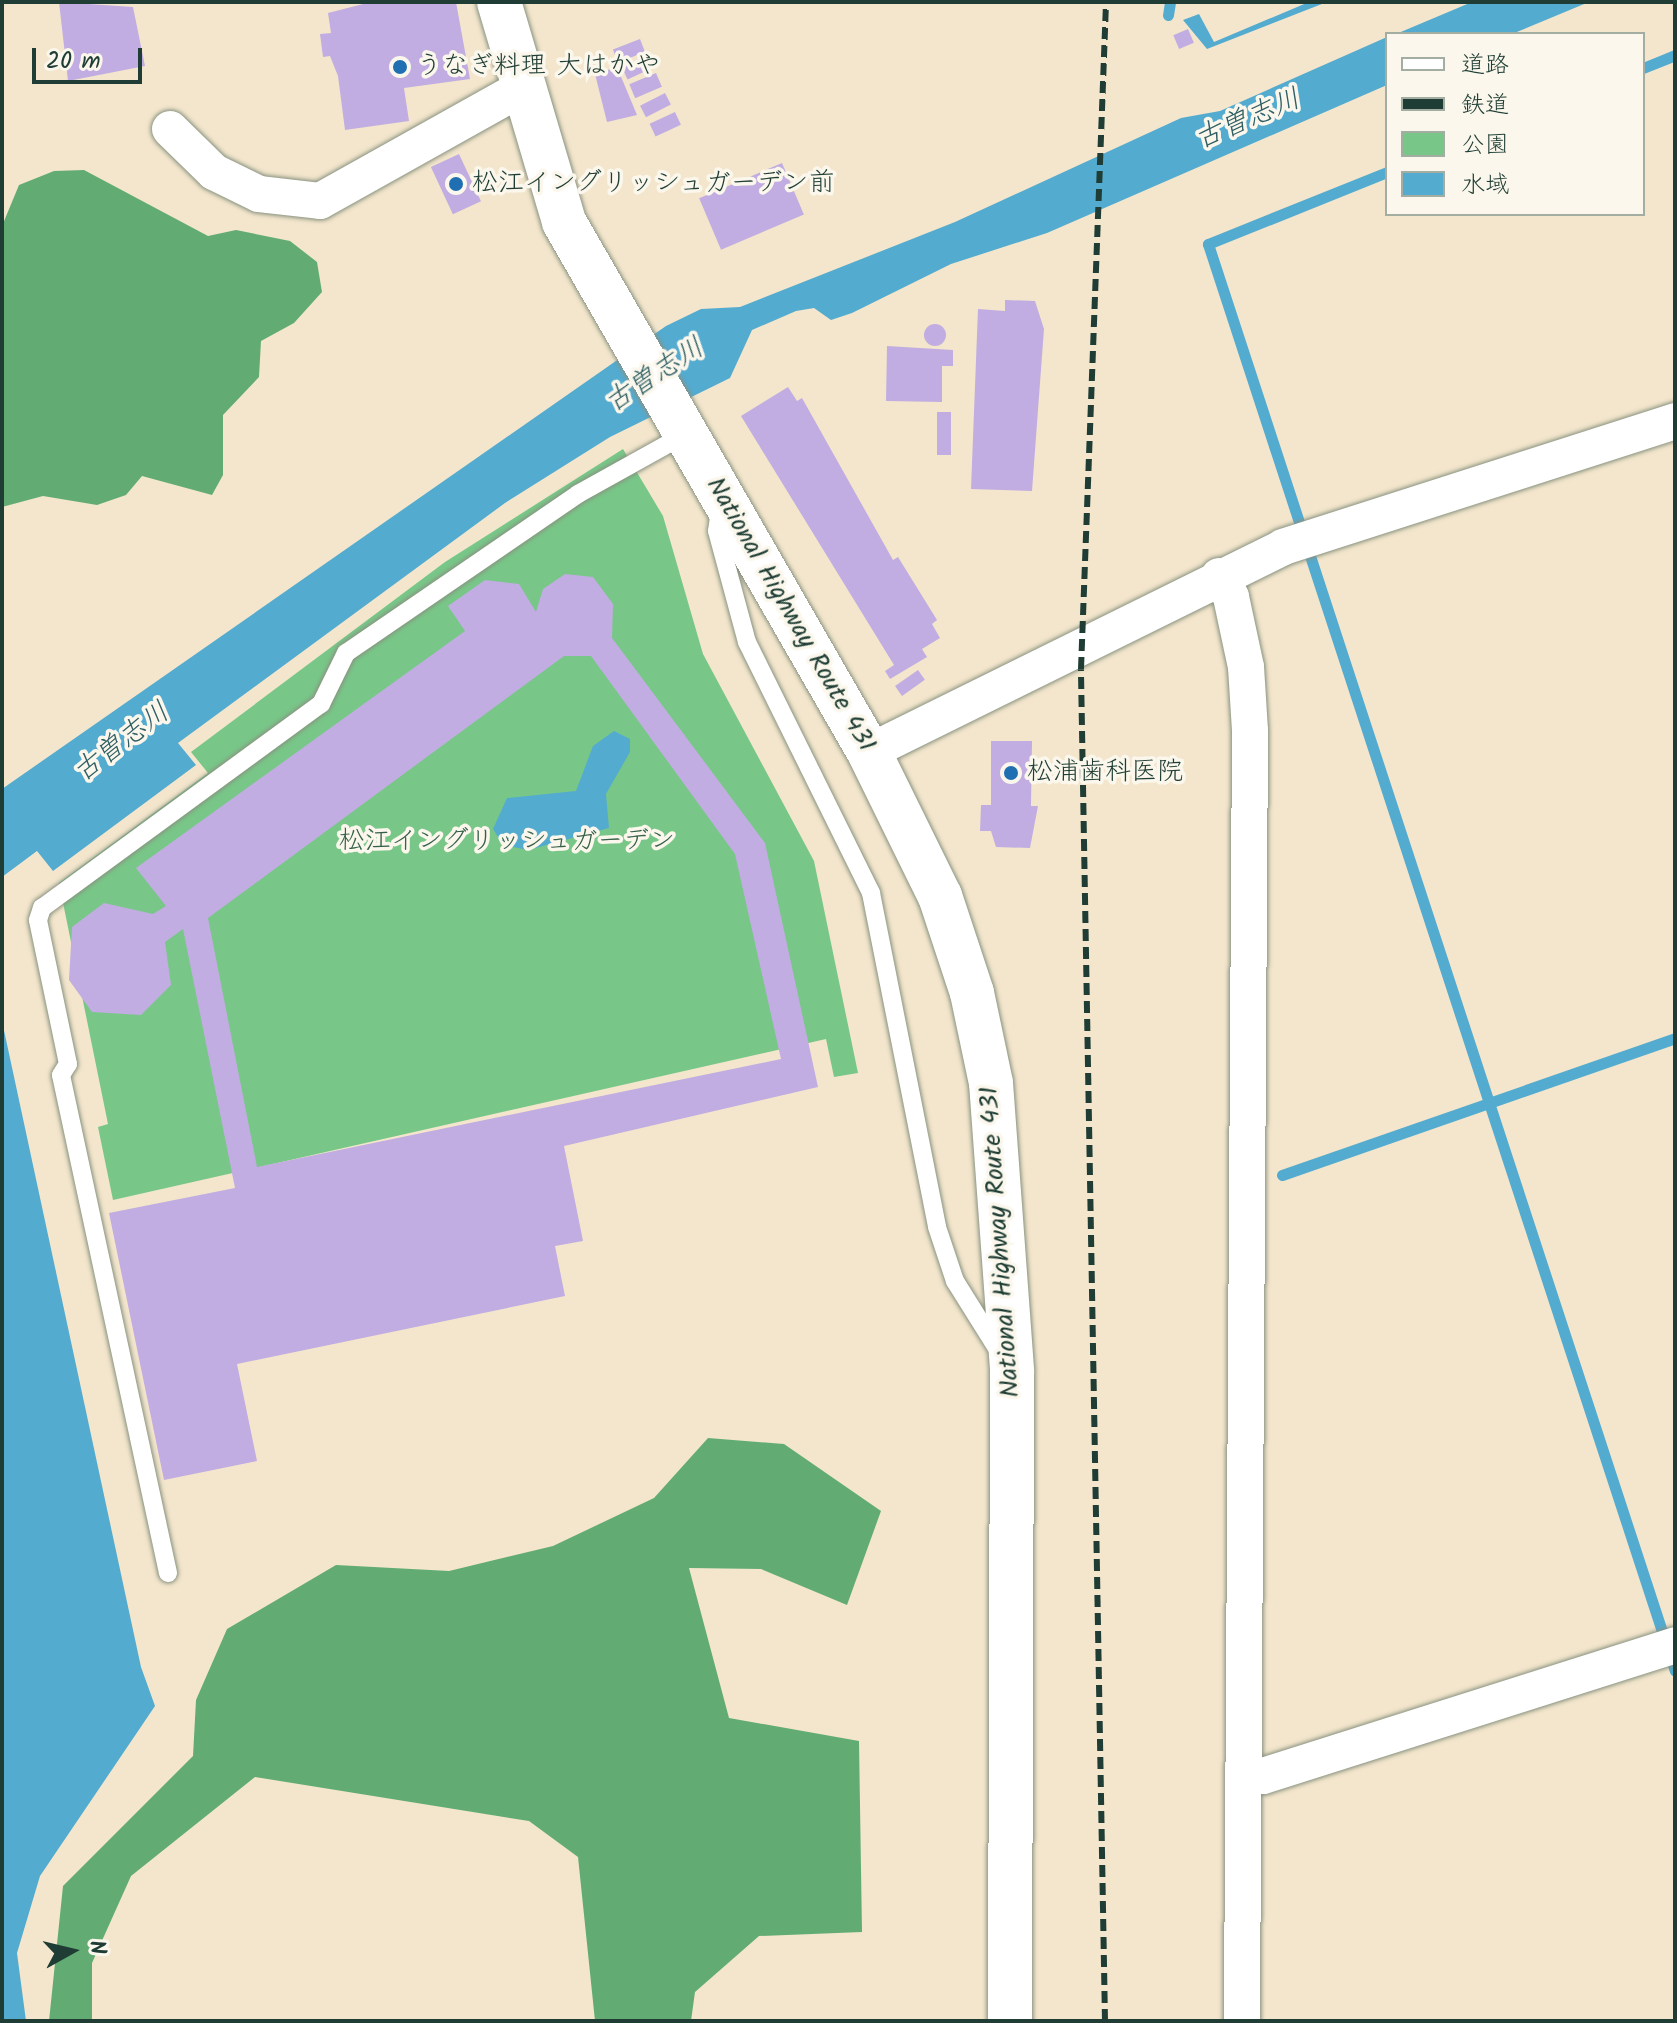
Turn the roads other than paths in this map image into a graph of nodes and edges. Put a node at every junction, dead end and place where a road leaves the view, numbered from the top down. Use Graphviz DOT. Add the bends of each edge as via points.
graph roads {
  1 [pos="499,2"];
  2 [pos="520,89"];
  3 [pos="170,129"];
  4 [pos="1675,421"];
  5 [pos="684,430"];
  6 [pos="721,497"];
  7 [pos="1219,576"];
  8 [pos="869,752"];
  9 [pos="1012,1372"];
  10 [pos="168,1573"];
  11 [pos="1675,1645"];
  12 [pos="1245,1774"];
  13 [pos="1010,2021"];
  14 [pos="1242,2021"];
  1 -- 2 [label="highway, National Highway Route 431"];
  2 -- 3 [label="street" via="320,201 259,194 214,172"];
  2 -- 5 [label="highway, National Highway Route 431" via="564,222"];
  4 -- 7 [label="street" via="1283,547"];
  5 -- 6 [label="highway, National Highway Route 431"];
  5 -- 10 [label="lane" via="578,494 346,653 321,704 42,908 38,920 68,1064 61,1075"];
  6 -- 8 [label="highway, National Highway Route 431"];
  6 -- 9 [label="lane" via="717,531 747,642 871,893 937,1227 955,1281"];
  7 -- 8 [label="street"];
  7 -- 12 [label="street" via="1231,597 1246,667 1250,731"];
  8 -- 9 [label="highway, National Highway Route 431" via="940,896 972,993 991,1083"];
  9 -- 13 [label="highway, National Highway Route 431"];
  11 -- 12 [label="street" via="1263,1776"];
  12 -- 14 [label="street"];
}
